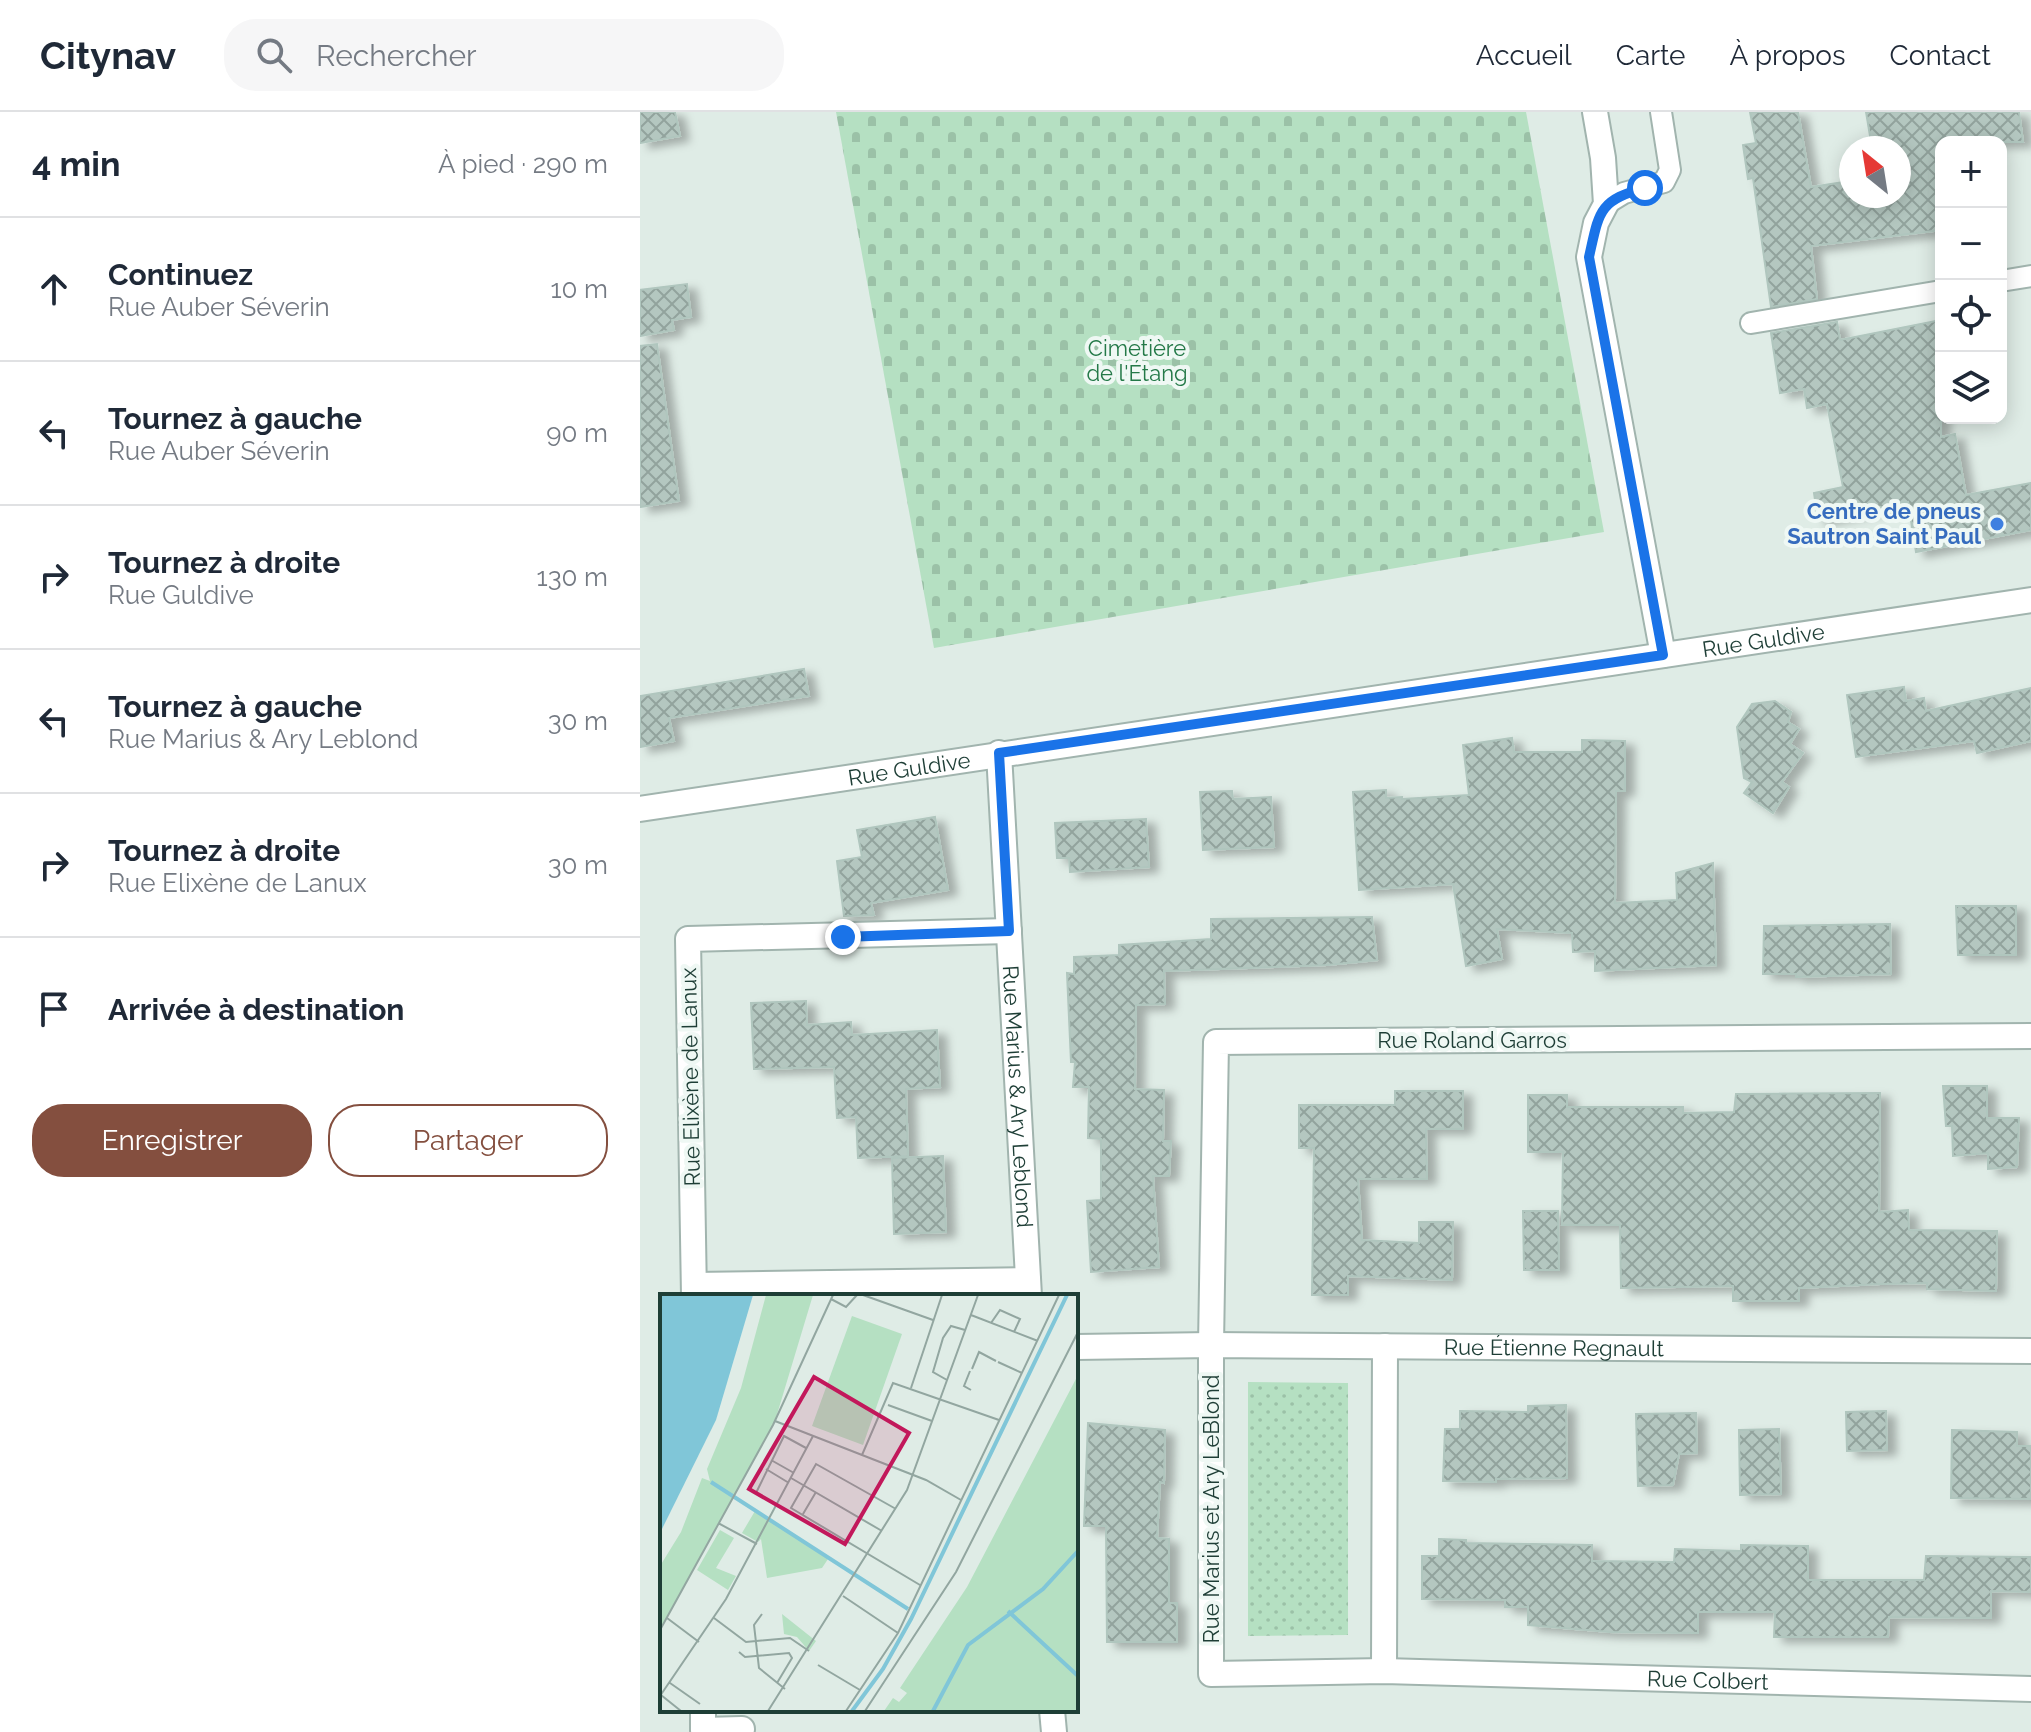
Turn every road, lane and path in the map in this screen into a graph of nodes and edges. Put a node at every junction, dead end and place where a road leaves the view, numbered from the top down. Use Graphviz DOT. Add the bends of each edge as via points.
graph roads {
  1 [pos="1595,112"];
  2 [pos="1661,112"];
  3 [pos="1606,204"];
  4 [pos="2031,276"];
  5 [pos="2007,280"];
  6 [pos="1935,292"];
  7 [pos="1751,323"];
  8 [pos="2031,600"];
  9 [pos="1663,655"];
  10 [pos="999,753"];
  11 [pos="640,809"];
  12 [pos="1009,931"];
  13 [pos="2031,1036"];
  14 [pos="1029,1288"];
  15 [pos="694,1290"];
  16 [pos="1211,1345"];
  17 [pos="1385,1346"];
  18 [pos="1078,1347"];
  19 [pos="2031,1351"];
  20 [pos="1384,1671"];
  21 [pos="1211,1674"];
  22 [pos="2031,1689"];
  23 [pos="703,1712"];
  24 [pos="1052,1712"];
  25 [pos="742,1729"];
  26 [pos="1054,1732"];
  1 -- 3 [label="street"];
  2 -- 3 [label="lane" via="1670,170 1664,182"];
  3 -- 9 [label="street" via="1589,257"];
  4 -- 5 [label="lane"];
  6 -- 7 [label="lane"];
  8 -- 9 [label="street, Rue Guldive"];
  9 -- 10 [label="street, Rue Guldive"];
  10 -- 11 [label="street, Rue Guldive"];
  10 -- 12 [label="street, Rue Marius & Ary Leblond"];
  12 -- 14 [label="street, Rue Marius & Ary Leblond"];
  12 -- 15 [label="street, Rue Elixène de Lanux" via="688,939"];
  13 -- 16 [label="street, Rue Roland Garros" via="1216,1042"];
  14 -- 15 [label="street"];
  16 -- 17 [label="street, Rue Étienne Regnault"];
  16 -- 18 [label="street, Rue Étienne Regnault"];
  16 -- 21 [label="street, Rue Marius et Ary LeBlond"];
  17 -- 19 [label="street, Rue Étienne Regnault"];
  17 -- 20 [label="street"];
  20 -- 21 [label="street, Rue Colbert"];
  20 -- 22 [label="street, Rue Colbert"];
  23 -- 25 [label="street" via="703,1730"];
  24 -- 26 [label="street"];
}
